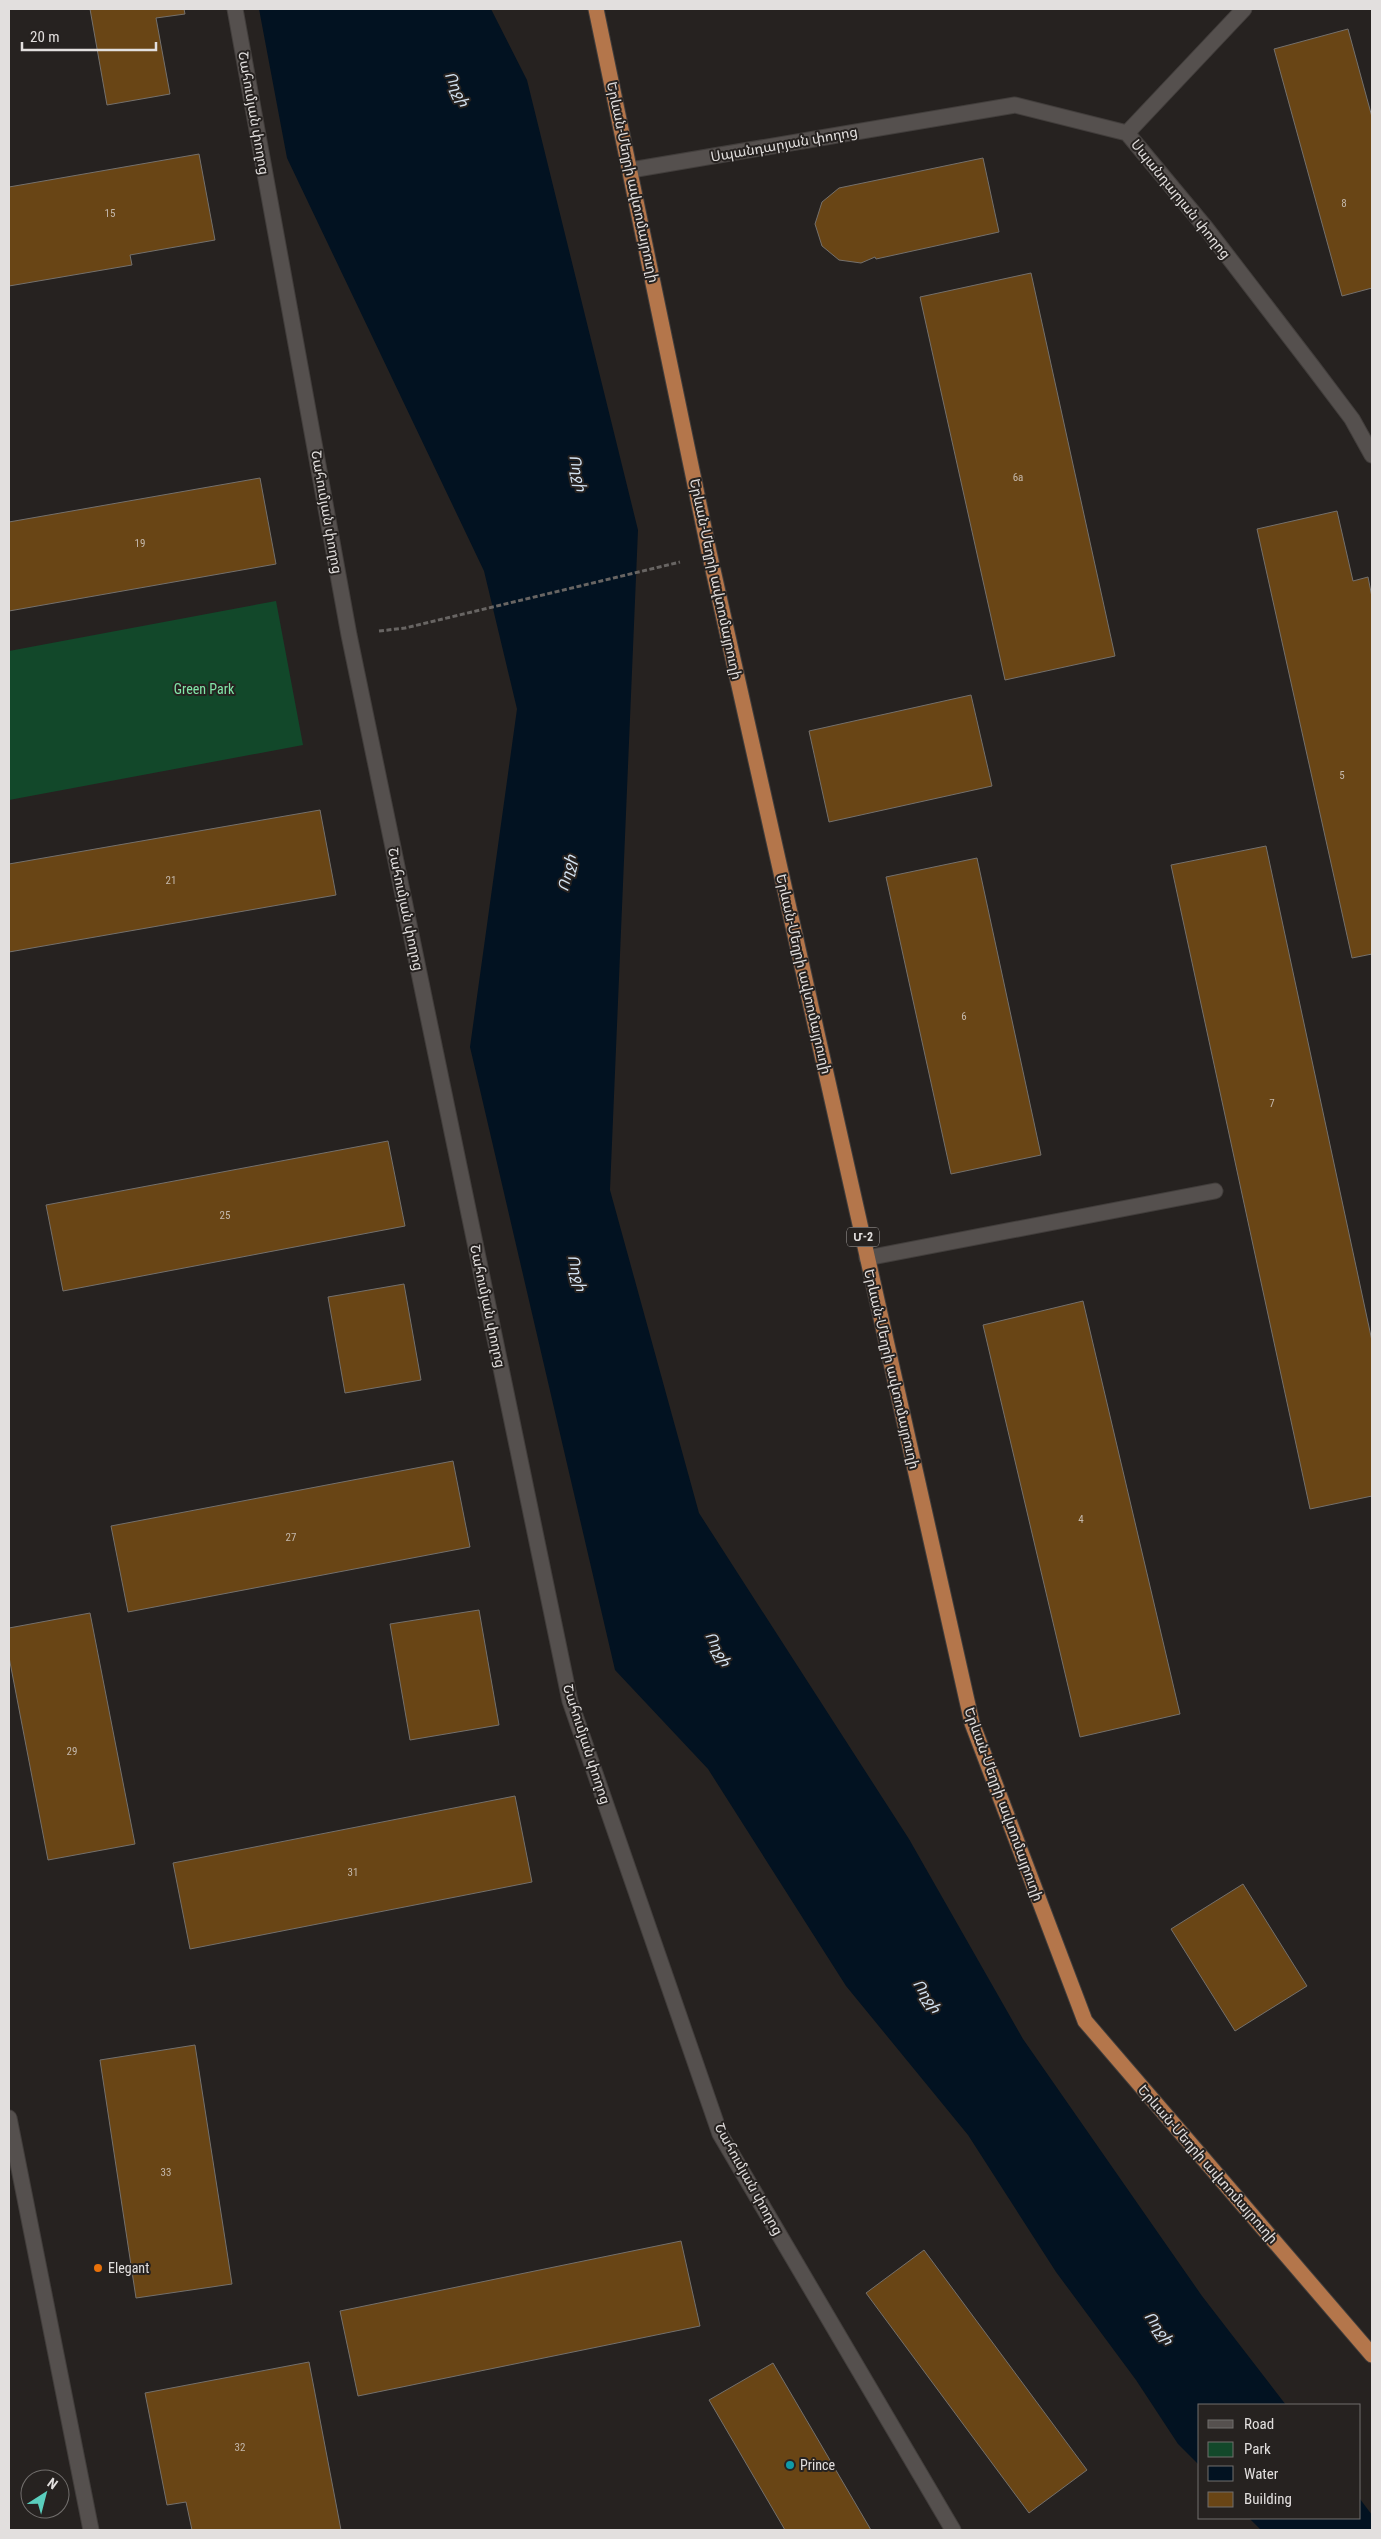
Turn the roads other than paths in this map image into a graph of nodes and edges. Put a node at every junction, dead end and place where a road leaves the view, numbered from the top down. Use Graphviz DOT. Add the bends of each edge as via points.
graph roads {
  1 [pos="235,9"];
  2 [pos="596,9"];
  3 [pos="1244,9"];
  4 [pos="1127,133"];
  5 [pos="631,170"];
  6 [pos="1372,455"];
  7 [pos="1215,1191"];
  8 [pos="867,1258"];
  9 [pos="9,2118"];
  10 [pos="1372,2355"];
  11 [pos="91,2530"];
  12 [pos="953,2530"];
  1 -- 12 [label="street, Շահումյան փողոց" via="349,636 570,1700 720,2134"];
  2 -- 5 [label="highway, Երևան-Մեղրի ավտոմայրուղի / Մ-2"];
  3 -- 4 [label="street"];
  4 -- 5 [label="street, Սպանդարյան փողոց" via="1015,105"];
  4 -- 6 [label="street, Սպանդարյան փողոց" via="1206,228 1312,366 1352,419"];
  5 -- 8 [label="highway, Երևան-Մեղրի ավտոմայրուղի / Մ-2" via="709,552"];
  7 -- 8 [label="street"];
  8 -- 10 [label="highway, Երևան-Մեղրի ավտոմայրուղի / Մ-2" via="972,1723 1085,2022"];
  9 -- 11 [label="street"];
}
